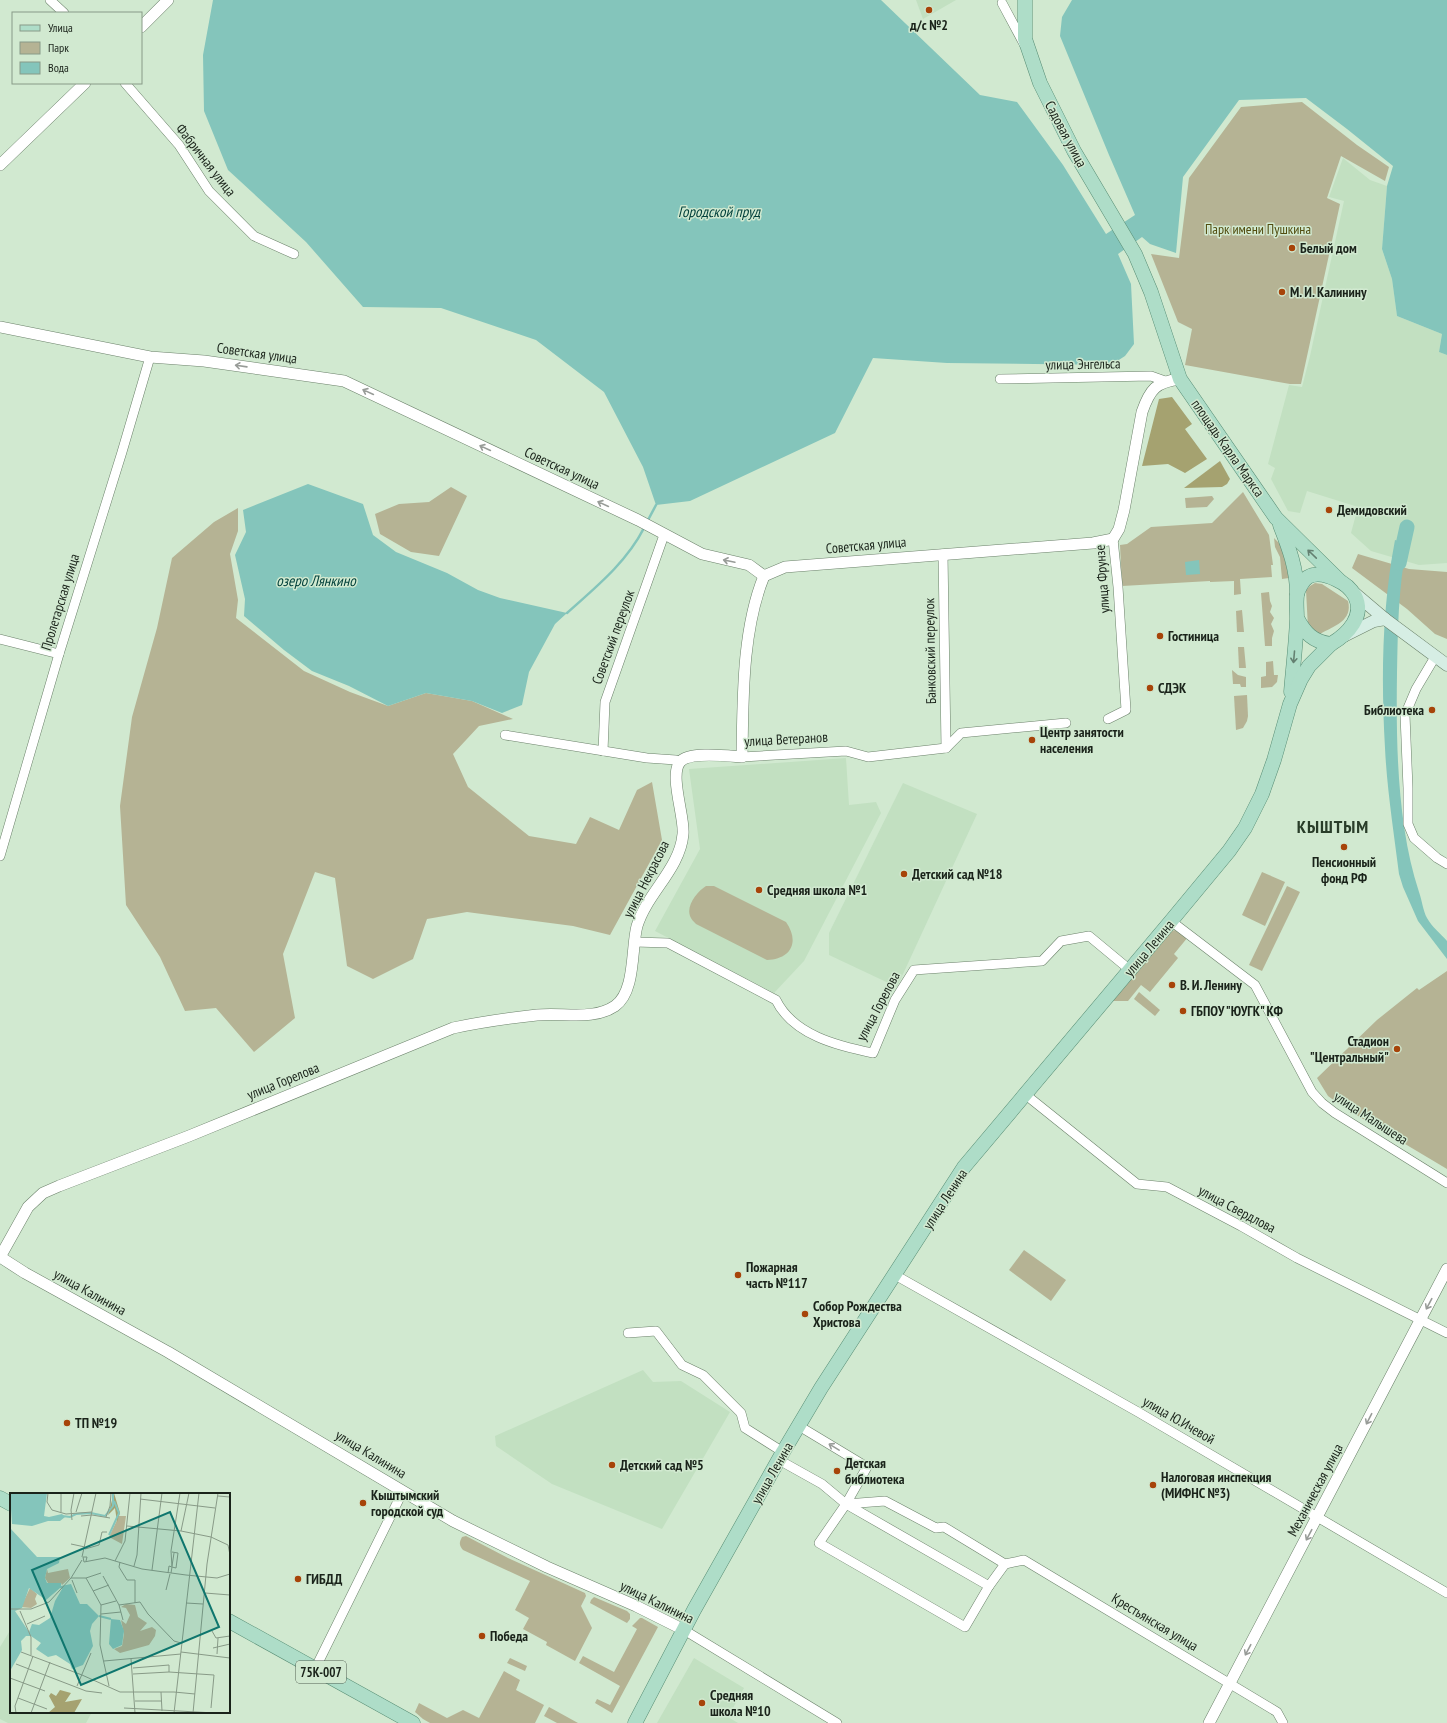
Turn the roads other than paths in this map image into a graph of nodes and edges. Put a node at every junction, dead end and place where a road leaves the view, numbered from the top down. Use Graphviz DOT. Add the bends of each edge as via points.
graph roads {
  1 [pos="50,0"];
  2 [pos="168,0"];
  3 [pos="1025,0"];
  4 [pos="1002,3"];
  5 [pos="63,12"];
  6 [pos="142,26"];
  7 [pos="1028,49"];
  8 [pos="84,84"];
  9 [pos="126,84"];
  10 [pos="0,165"];
  11 [pos="294,254"];
  12 [pos="1135,254"];
  13 [pos="0,328"];
  14 [pos="150,357"];
  15 [pos="1000,379"];
  16 [pos="1180,379"];
  17 [pos="1165,381"];
  18 [pos="1276,518"];
  19 [pos="664,535"];
  20 [pos="1113,538"];
  21 [pos="943,554"];
  22 [pos="764,576"];
  23 [pos="1340,581"];
  24 [pos="1352,591"];
  25 [pos="1297,594"];
  26 [pos="1297,618"];
  27 [pos="1385,619"];
  28 [pos="0,639"];
  29 [pos="1334,642"];
  30 [pos="59,654"];
  31 [pos="1435,657"];
  32 [pos="1447,665"];
  33 [pos="1290,704"];
  34 [pos="1108,719"];
  35 [pos="1066,722"];
  36 [pos="505,735"];
  37 [pos="946,748"];
  38 [pos="603,751"];
  39 [pos="742,756"];
  40 [pos="680,762"];
  41 [pos="0,856"];
  42 [pos="1447,864"];
  43 [pos="1172,922"];
  44 [pos="635,942"];
  45 [pos="1130,970"];
  46 [pos="615,1006"];
  47 [pos="1026,1095"];
  48 [pos="1447,1182"];
  49 [pos="0,1257"];
  50 [pos="1447,1270"];
  51 [pos="895,1275"];
  52 [pos="1421,1320"];
  53 [pos="628,1333"];
  54 [pos="1447,1333"];
  55 [pos="799,1426"];
  56 [pos="781,1456"];
  57 [pos="402,1491"];
  58 [pos="0,1498"];
  59 [pos="10,1503"];
  60 [pos="846,1504"];
  61 [pos="1318,1518"];
  62 [pos="1005,1564"];
  63 [pos="989,1586"];
  64 [pos="1447,1593"];
  65 [pos="230,1622"];
  66 [pos="684,1630"];
  67 [pos="315,1669"];
  68 [pos="1230,1683"];
  69 [pos="413,1723"];
  70 [pos="635,1723"];
  71 [pos="837,1723"];
  72 [pos="1209,1723"];
  73 [pos="1283,1723"];
  1 -- 5 [label="street"];
  2 -- 6 [label="street"];
  3 -- 7 [label="main road, Садовая улица" via="1024,31"];
  4 -- 7 [label="street, Садовая улица"];
  7 -- 12 [label="main road, Садовая улица" via="1040,83 1074,151"];
  8 -- 10 [label="street"];
  9 -- 11 [label="street, Фабричная улица" via="179,145 209,191 254,236"];
  12 -- 16 [label="main road, площадь Карла Маркса" via="1152,292"];
  13 -- 14 [label="street, Советская улица"];
  19 -- 14 [label="street, Советская улица, one-way" via="638,520 344,381 204,361"];
  14 -- 30 [label="street, Пролетарская улица"];
  15 -- 17 [label="street, улица Энгельса" via="1151,376"];
  16 -- 17 [label="street"];
  16 -- 18 [label="main road, площадь Карла Маркса"];
  17 -- 20 [label="street, улица Фрунзе" via="1151,393 1142,412 1124,510 1119,529"];
  23 -- 18 [label="main road, one-way"];
  18 -- 25 [label="main road" via="1290,548"];
  22 -- 19 [label="street, Советская улица, one-way" via="748,565 702,554"];
  19 -- 38 [label="street, Советский переулок" via="604,702"];
  20 -- 21 [label="street, Советская улица" via="1092,543"];
  20 -- 34 [label="street, улица Фрунзе" via="1126,710"];
  21 -- 22 [label="street, Советская улица" via="785,567"];
  21 -- 37 [label="street, Банковский переулок"];
  22 -- 39 [label="street" via="756,597 744,677"];
  23 -- 24 [label="main road"];
  23 -- 25 [label="main road" via="1328,576 1308,577"];
  24 -- 27 [label="main road"];
  24 -- 29 [label="main road" via="1359,604 1359,611 1355,622"];
  25 -- 26 [label="main road"];
  26 -- 29 [label="main road" via="1311,638 1321,643"];
  26 -- 33 [label="main road, one-way"];
  27 -- 29 [label="main road" via="1374,621"];
  27 -- 31 [label="main road"];
  28 -- 30 [label="street"];
  29 -- 33 [label="main road" via="1309,666"];
  30 -- 41 [label="street, Пролетарская улица"];
  31 -- 32 [label="main road"];
  31 -- 42 [label="street" via="1416,689 1405,715 1408,824 1414,838"];
  33 -- 43 [label="main road, улица Ленина" via="1262,794 1245,828"];
  35 -- 37 [label="street" via="961,733"];
  36 -- 38 [label="street, улица Ветеранов"];
  37 -- 39 [label="street, улица Ветеранов" via="868,757 846,751"];
  38 -- 40 [label="street, улица Ветеранов"];
  39 -- 40 [label="street, улица Ветеранов" via="696,756"];
  40 -- 44 [label="street, улица Некрасова" via="676,771 676,783 683,833 681,846 676,859 643,913 637,926"];
  43 -- 45 [label="main road, улица Ленина"];
  43 -- 48 [label="street, улица Малышева" via="1255,985 1312,1092 1322,1103"];
  44 -- 45 [label="street, улица Горелова" via="668,944 776,1000 781,1010 796,1025 849,1048 873,1053 895,1000 914,970 1042,960 1061,941 1089,936"];
  44 -- 46 [label="street, улица Некрасова" via="629,981 623,996"];
  45 -- 47 [label="main road, улица Ленина"];
  46 -- 49 [label="street, улица Горелова" via="597,1014 539,1015 479,1022 453,1028 59,1186 43,1193 28,1207"];
  47 -- 51 [label="main road, улица Ленина" via="964,1167"];
  47 -- 52 [label="street, улица Свердлова" via="1137,1184 1167,1187 1296,1258"];
  49 -- 57 [label="street, улица Калинина" via="168,1352"];
  50 -- 52 [label="street, Механическая улица, one-way"];
  51 -- 55 [label="main road, улица Ленина"];
  51 -- 61 [label="street, улица Ю.Ичевой" via="1138,1412"];
  52 -- 54 [label="street, улица Свердлова"];
  52 -- 61 [label="street, Механическая улица, one-way"];
  53 -- 56 [label="street" via="656,1331 682,1365 703,1375 742,1413 745,1428"];
  55 -- 56 [label="main road, улица Ленина"];
  60 -- 55 [label="street, one-way" via="867,1467"];
  56 -- 60 [label="street"];
  56 -- 66 [label="main road, улица Ленина"];
  57 -- 66 [label="street, улица Калинина" via="502,1546"];
  57 -- 67 [label="street"];
  58 -- 59 [label="main road"];
  60 -- 62 [label="street" via="885,1501 936,1528 944,1527"];
  60 -- 63 [label="street"];
  60 -- 63 [label="street" via="819,1543 965,1627"];
  61 -- 64 [label="street, улица Ю.Ичевой"];
  61 -- 68 [label="street, Механическая улица, one-way"];
  62 -- 63 [label="street"];
  62 -- 68 [label="street, Крестьянская улица" via="1024,1560"];
  65 -- 67 [label="main road, 75К-007"];
  66 -- 70 [label="main road, улица Ленина"];
  66 -- 71 [label="street, улица Калинина"];
  67 -- 69 [label="main road, 75К-007"];
  68 -- 72 [label="street, Механическая улица"];
  68 -- 73 [label="street, Крестьянская улица" via="1277,1712"];
}
